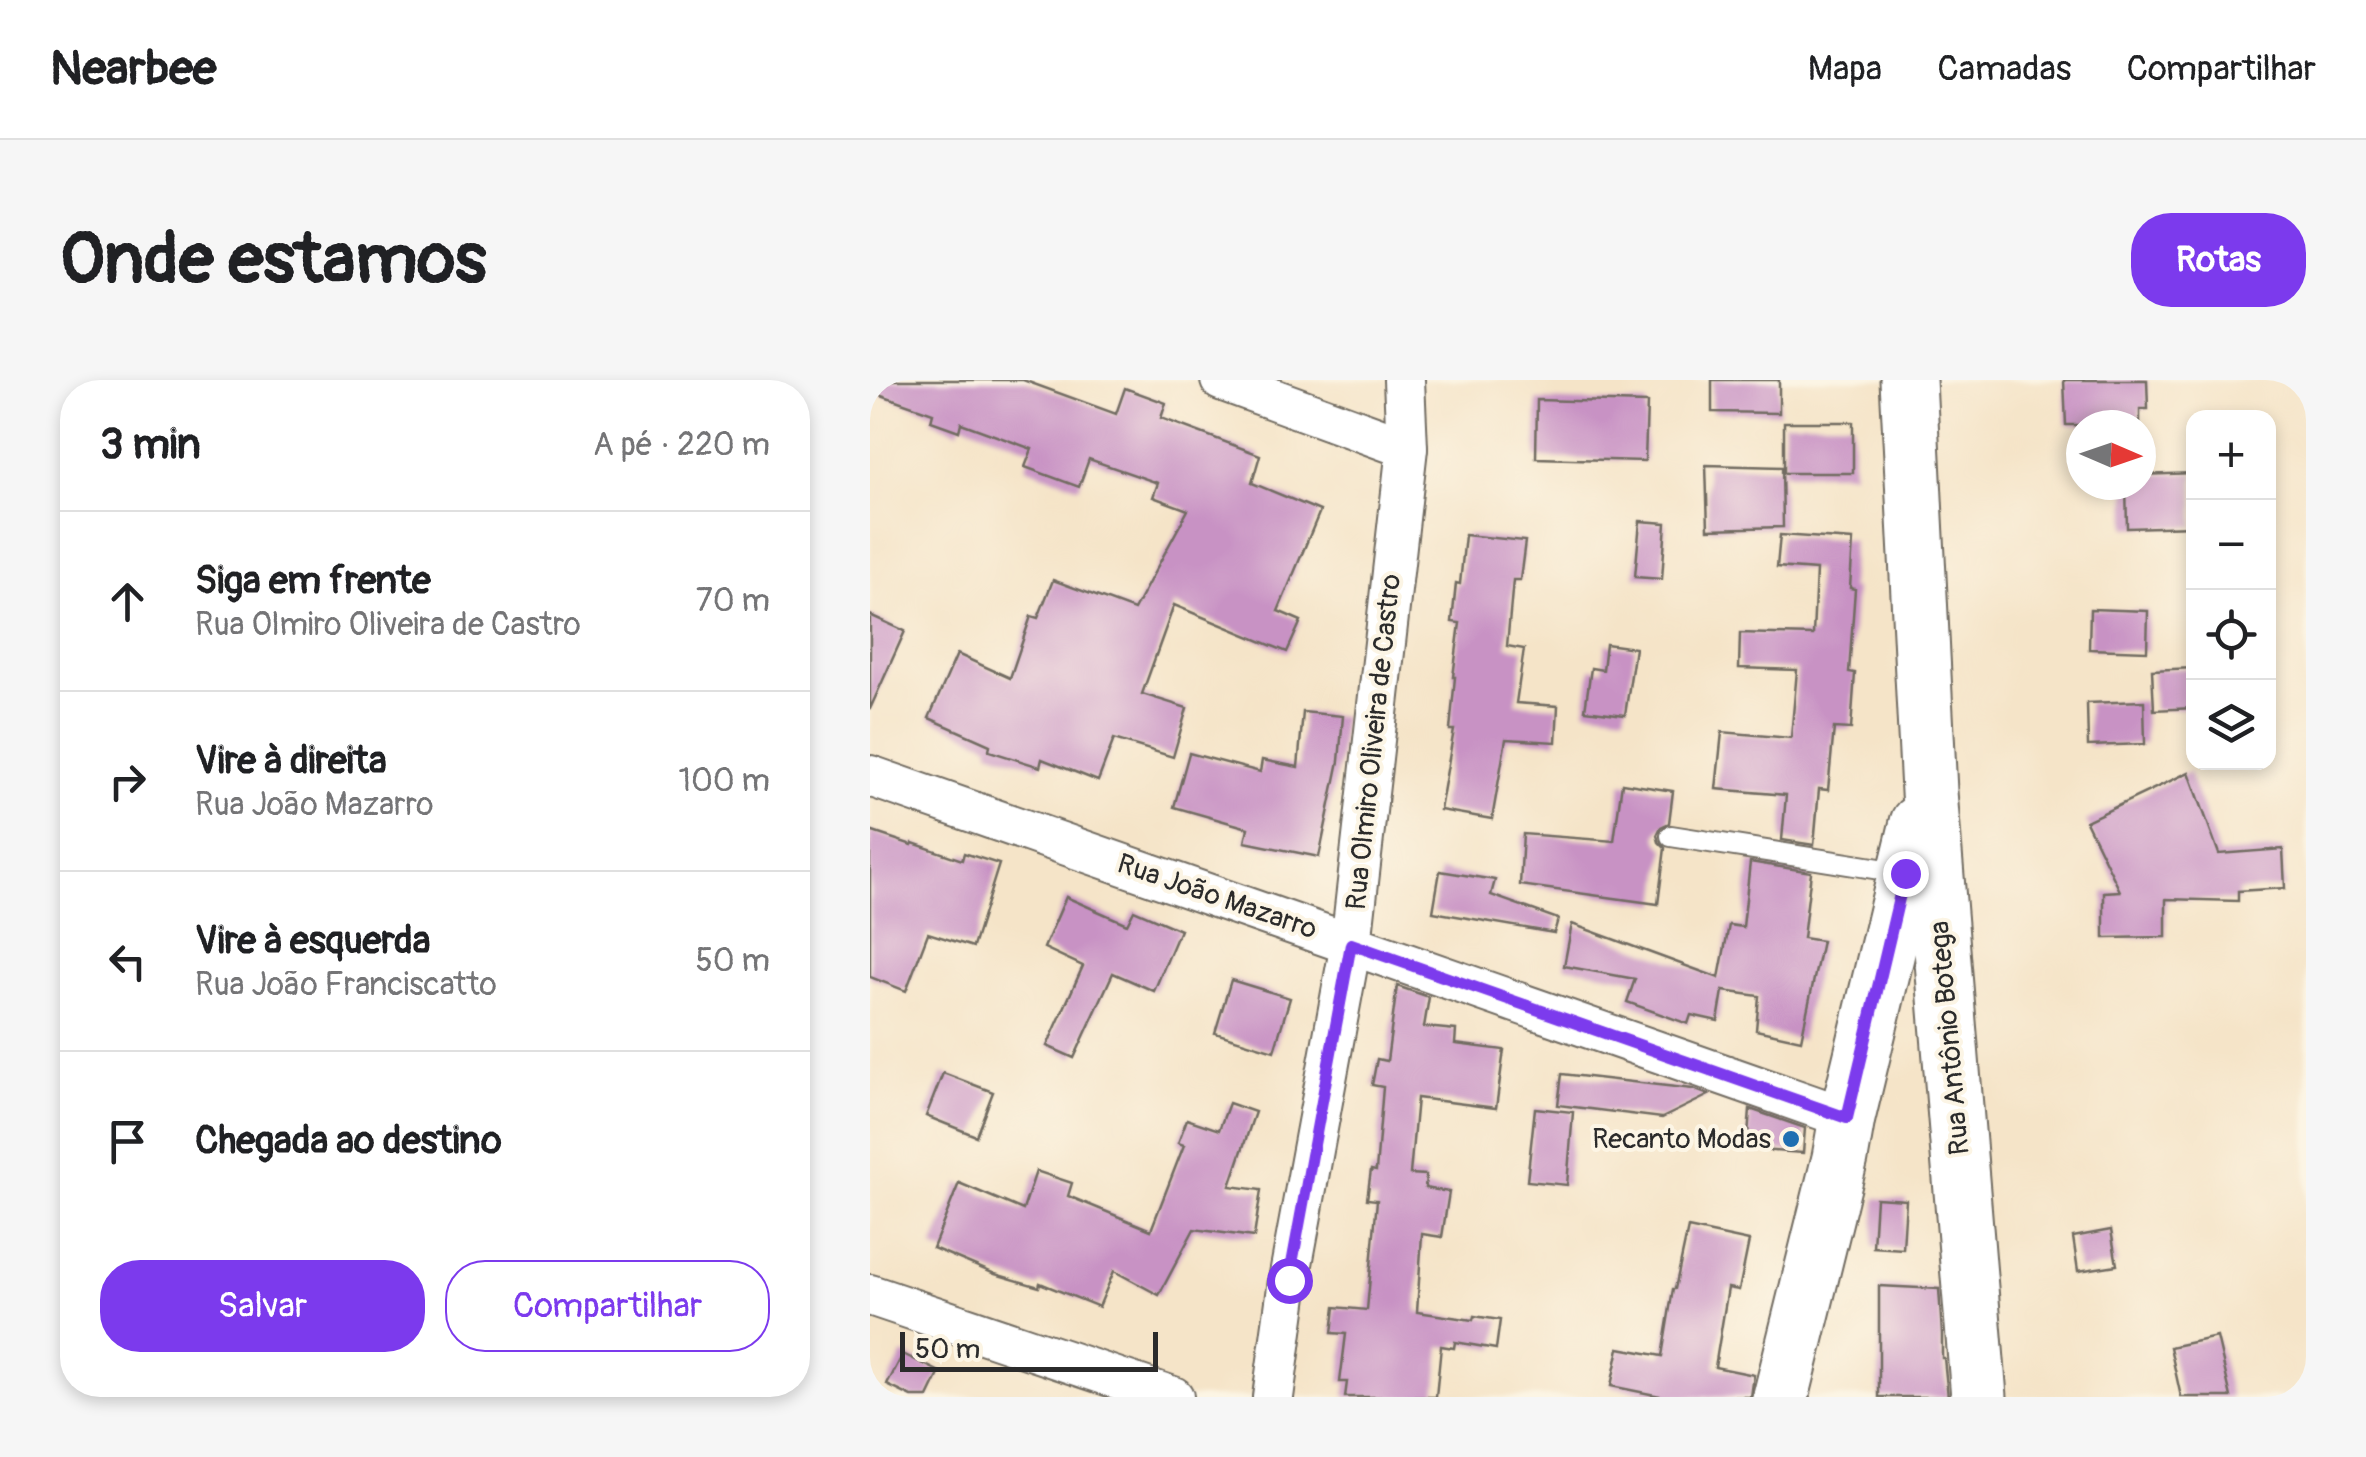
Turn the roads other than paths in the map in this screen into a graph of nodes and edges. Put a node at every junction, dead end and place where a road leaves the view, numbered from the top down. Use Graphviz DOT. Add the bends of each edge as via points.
graph roads {
  1 [pos="1220,380"];
  2 [pos="1404,380"];
  3 [pos="1908,380"];
  4 [pos="1407,448"];
  5 [pos="870,776"];
  6 [pos="1930,792"];
  7 [pos="1671,836"];
  8 [pos="1905,873"];
  9 [pos="1351,944"];
  10 [pos="1847,1118"];
  11 [pos="870,1294"];
  12 [pos="1173,1397"];
  13 [pos="1273,1397"];
  14 [pos="1781,1397"];
  15 [pos="1980,1397"];
  1 -- 4 [label="street"];
  2 -- 4 [label="street, Rua Olmiro Oliveira de Castro"];
  3 -- 6 [label="street, Rua Antônio Botega"];
  4 -- 9 [label="street, Rua Olmiro Oliveira de Castro"];
  5 -- 9 [label="street, Rua João Mazarro"];
  6 -- 8 [label="street"];
  6 -- 15 [label="street, Rua Antônio Botega"];
  7 -- 8 [label="lane"];
  8 -- 10 [label="street"];
  9 -- 10 [label="street, Rua João Mazarro"];
  9 -- 13 [label="street, Rua Olmiro Oliveira de Castro"];
  10 -- 14 [label="street"];
  11 -- 12 [label="street"];
}
